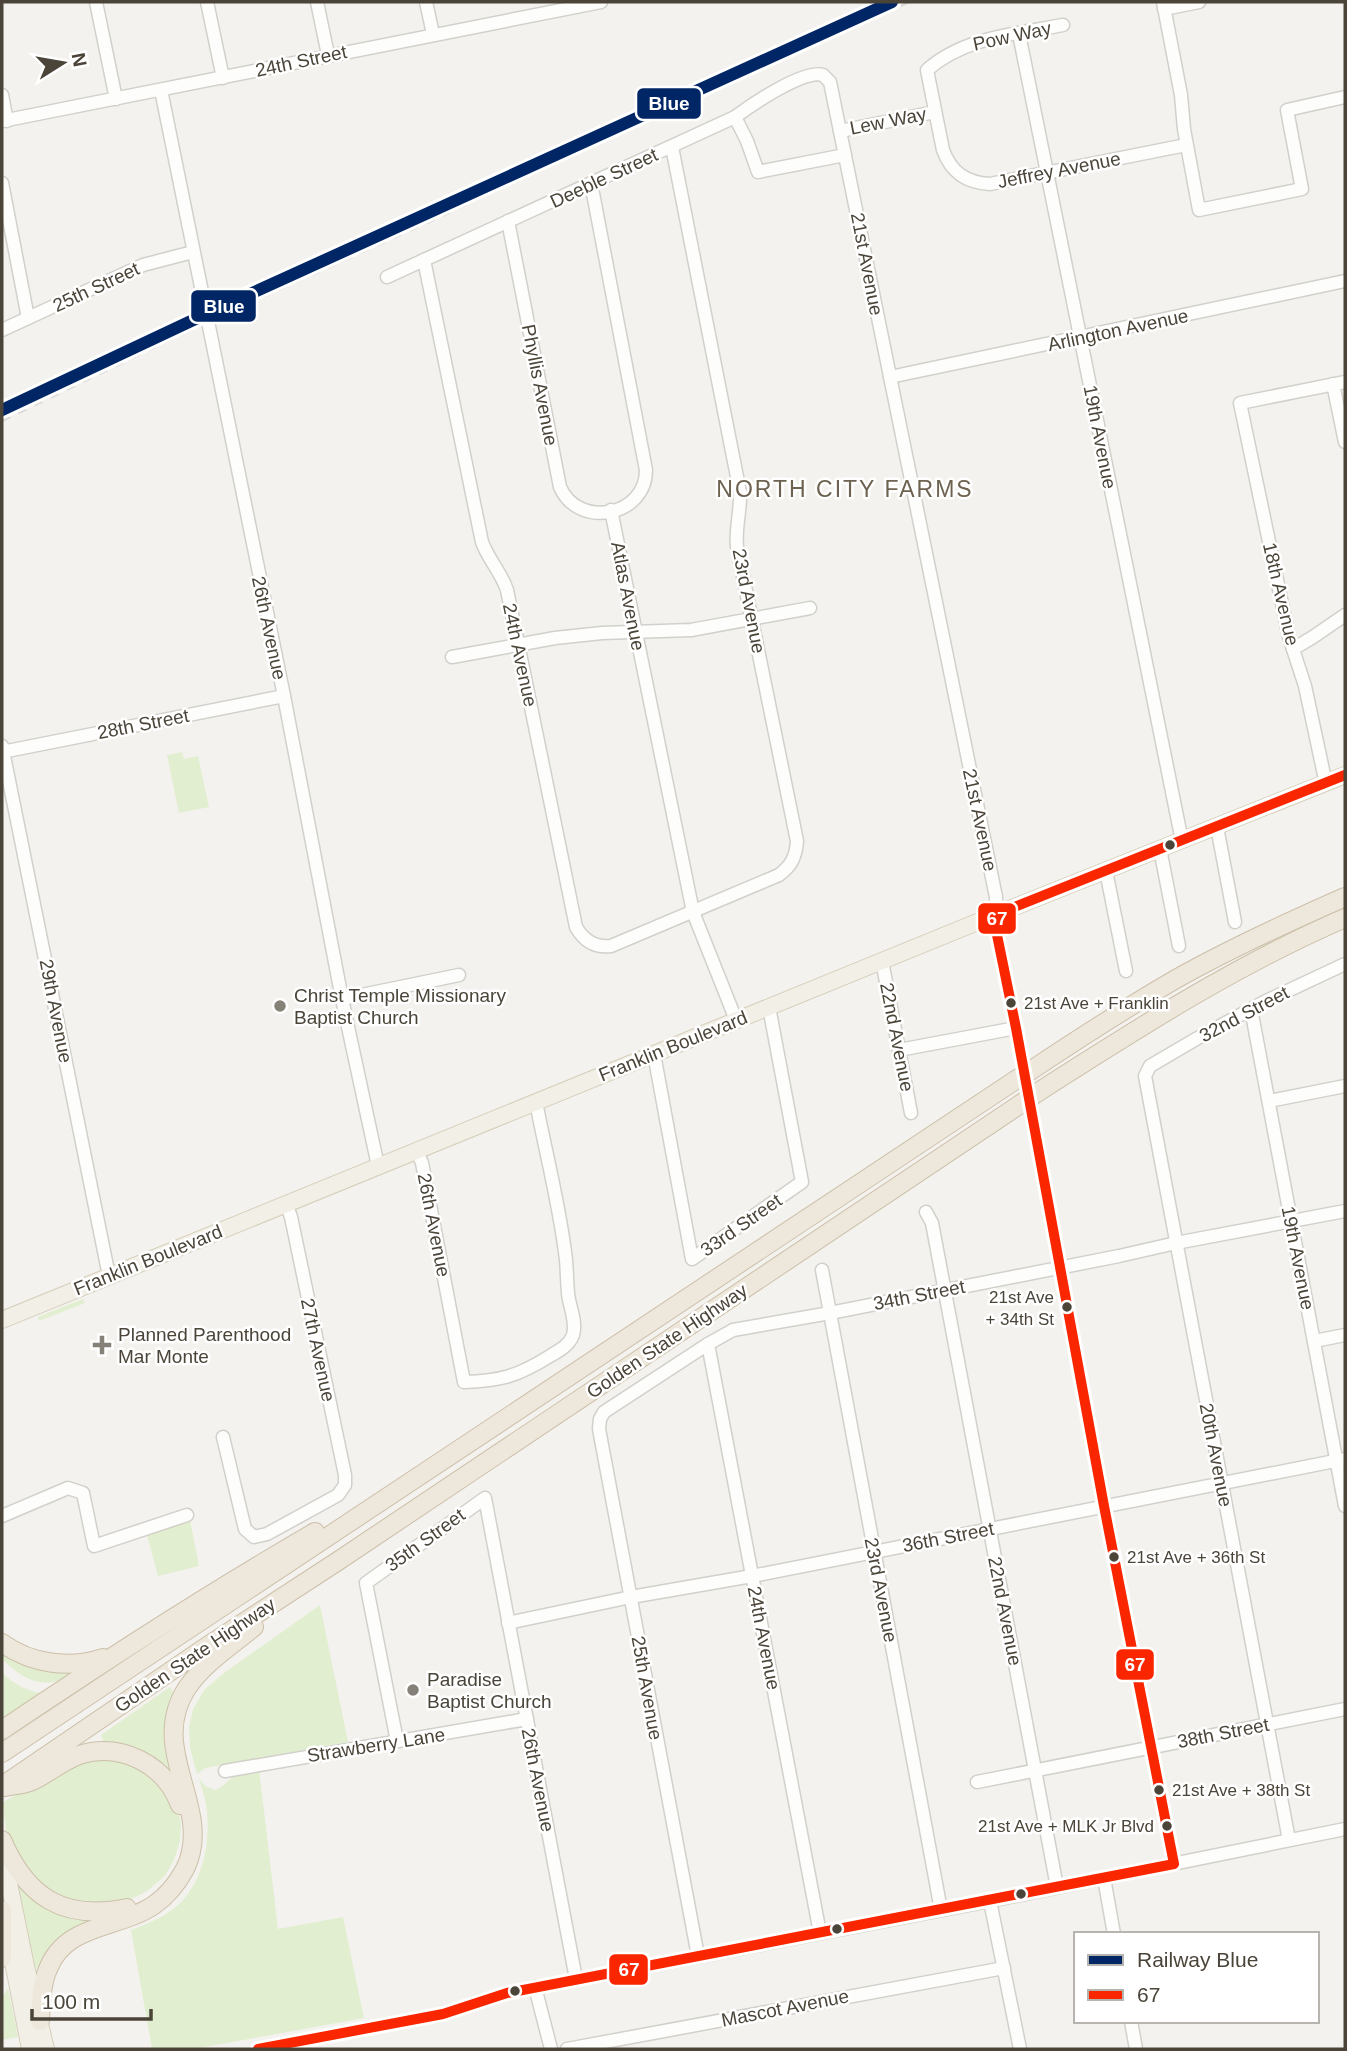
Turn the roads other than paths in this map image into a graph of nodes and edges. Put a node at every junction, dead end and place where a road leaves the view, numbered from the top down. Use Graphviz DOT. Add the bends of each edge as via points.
graph roads {
  1 [pos="96,2"];
  2 [pos="207,2"];
  3 [pos="317,2"];
  4 [pos="426,2"];
  5 [pos="601,2"];
  6 [pos="1199,2"];
  7 [pos="1163,5"];
  8 [pos="537,8"];
  9 [pos="1063,25"];
  10 [pos="433,34"];
  11 [pos="1019,34"];
  12 [pos="328,55"];
  13 [pos="818,73"];
  14 [pos="223,78"];
  15 [pos="161,90"];
  16 [pos="2,95"];
  17 [pos="1345,97"];
  18 [pos="116,99"];
  19 [pos="935,112"];
  20 [pos="735,117"];
  21 [pos="4,121"];
  22 [pos="840,131"];
  23 [pos="1186,145"];
  24 [pos="672,147"];
  25 [pos="845,155"];
  26 [pos="1047,173"];
  27 [pos="2,183"];
  28 [pos="591,183"];
  29 [pos="508,221"];
  30 [pos="193,252"];
  31 [pos="424,260"];
  32 [pos="387,277"];
  33 [pos="1345,281"];
  34 [pos="29,318"];
  35 [pos="2,330"];
  36 [pos="1080,338"];
  37 [pos="890,377"];
  38 [pos="1339,383"];
  39 [pos="1345,442"];
  40 [pos="611,510"];
  41 [pos="810,608"];
  42 [pos="1345,615"];
  43 [pos="752,620"];
  44 [pos="636,633"];
  45 [pos="518,644"];
  46 [pos="1293,649"];
  47 [pos="452,657"];
  48 [pos="284,696"];
  49 [pos="2,750"];
  50 [pos="1345,775"];
  51 [pos="1326,783"];
  52 [pos="1217,827"];
  53 [pos="1182,841"];
  54 [pos="1160,849"];
  55 [pos="1106,871"];
  56 [pos="1345,897"];
  57 [pos="693,912"];
  58 [pos="997,914"];
  59 [pos="1345,918"];
  60 [pos="1235,922"];
  61 [pos="1179,946"];
  62 [pos="882,961"];
  63 [pos="1345,964"];
  64 [pos="1126,971"];
  65 [pos="459,975"];
  66 [pos="342,999"];
  67 [pos="769,1007"];
  68 [pos="1251,1009"];
  69 [pos="736,1020"];
  70 [pos="1017,1028"];
  71 [pos="899,1050"];
  72 [pos="654,1054"];
  73 [pos="1146,1070"];
  74 [pos="1345,1086"];
  75 [pos="1269,1101"];
  76 [pos="536,1102"];
  77 [pos="911,1113"];
  78 [pos="417,1151"];
  79 [pos="378,1166"];
  80 [pos="286,1203"];
  81 [pos="1345,1211"];
  82 [pos="926,1212"];
  83 [pos="1292,1222"];
  84 [pos="1176,1242"];
  85 [pos="1060,1267"];
  86 [pos="822,1270"];
  87 [pos="109,1276"];
  88 [pos="944,1290"];
  89 [pos="830,1313"];
  90 [pos="2,1320"];
  91 [pos="1345,1335"];
  92 [pos="1314,1341"];
  93 [pos="708,1344"];
  94 [pos="600,1419"];
  95 [pos="223,1437"];
  96 [pos="1341,1460"];
  97 [pos="417,1477"];
  98 [pos="1222,1483"];
  99 [pos="485,1498"];
  100 [pos="1104,1506"];
  101 [pos="1345,1506"];
  102 [pos="187,1515"];
  103 [pos="2,1516"];
  104 [pos="990,1529"];
  105 [pos="874,1552"];
  106 [pos="338,1561"];
  107 [pos="752,1576"];
  108 [pos="631,1597"];
  109 [pos="508,1623"];
  110 [pos="2,1643"];
  111 [pos="113,1656"];
  112 [pos="1345,1709"];
  113 [pos="527,1719"];
  114 [pos="1267,1725"];
  115 [pos="2,1730"];
  116 [pos="397,1741"];
  117 [pos="1151,1747"];
  118 [pos="2,1754"];
  119 [pos="1035,1770"];
  120 [pos="225,1771"];
  121 [pos="977,1782"];
  122 [pos="2,1786"];
  123 [pos="1345,1829"];
  124 [pos="2,1840"];
  125 [pos="1289,1840"];
  126 [pos="2,1849"];
  127 [pos="1174,1864"];
  128 [pos="1104,1878"];
  129 [pos="1057,1887"];
  130 [pos="990,1901"];
  131 [pos="2,1904"];
  132 [pos="2,1910"];
  133 [pos="941,1910"];
  134 [pos="1114,1932"];
  135 [pos="820,1933"];
  136 [pos="698,1956"];
  137 [pos="2,1958"];
  138 [pos="1004,1968"];
  139 [pos="576,1979"];
  140 [pos="535,1987"];
  141 [pos="40,2021"];
  142 [pos="1131,2023"];
  143 [pos="30,2049"];
  144 [pos="46,2049"];
  145 [pos="258,2049"];
  146 [pos="551,2049"];
  147 [pos="567,2049"];
  148 [pos="1020,2049"];
  149 [pos="1136,2049"];
  1 -- 18 [label="street"];
  2 -- 14 [label="street"];
  3 -- 12 [label="street"];
  4 -- 10 [label="street"];
  5 -- 8 [label="street, 24th Street"];
  6 -- 7 [label="street"];
  7 -- 23 [label="street"];
  8 -- 10 [label="street, 24th Street"];
  9 -- 11 [label="street, Pow Way"];
  10 -- 12 [label="street, 24th Street"];
  11 -- 19 [label="street, Pow Way" via="960,48 927,70"];
  11 -- 26 [label="street, 19th Avenue"];
  12 -- 14 [label="street, 24th Street"];
  13 -- 20 [label="street, Deeble Street" via="769,94"];
  13 -- 22 [label="street, 21st Avenue" via="830,82"];
  14 -- 15 [label="street, 24th Street"];
  15 -- 18 [label="street, 24th Street"];
  15 -- 30 [label="street, 26th Avenue"];
  16 -- 21 [label="street"];
  17 -- 23 [label="street" via="1287,110 1302,189 1199,210"];
  18 -- 21 [label="street, 24th Street"];
  19 -- 22 [label="street, Lew Way"];
  19 -- 26 [label="street, Jeffrey Avenue" via="946,158 966,179 989,184"];
  20 -- 24 [label="street, Deeble Street"];
  20 -- 25 [label="street" via="758,172"];
  22 -- 25 [label="street, 21st Avenue"];
  23 -- 26 [label="street, Jeffrey Avenue"];
  24 -- 28 [label="street, Deeble Street"];
  24 -- 43 [label="street, 23rd Avenue" via="740,492 736,537"];
  25 -- 37 [label="street, 21st Avenue"];
  26 -- 36 [label="street, 19th Avenue"];
  27 -- 34 [label="street"];
  28 -- 29 [label="street, Deeble Street"];
  28 -- 40 [label="street" via="646,470 639,496"];
  29 -- 31 [label="street, Deeble Street"];
  29 -- 40 [label="street, Phyllis Avenue" via="560,487 580,509 593,513"];
  30 -- 34 [label="street, 25th Street" via="143,265"];
  30 -- 48 [label="street, 26th Avenue"];
  31 -- 32 [label="street, Deeble Street"];
  31 -- 45 [label="street, 24th Avenue" via="482,542 504,582"];
  33 -- 36 [label="street, Arlington Avenue"];
  34 -- 35 [label="street, 25th Street"];
  36 -- 37 [label="street, Arlington Avenue"];
  36 -- 53 [label="street, 19th Avenue"];
  37 -- 58 [label="street, 21st Avenue"];
  38 -- 39 [label="street"];
  38 -- 46 [label="street, 18th Avenue" via="1240,403"];
  40 -- 44 [label="street, Atlas Avenue"];
  41 -- 43 [label="street"];
  42 -- 46 [label="street"];
  43 -- 44 [label="street"];
  43 -- 57 [label="street, 23rd Avenue" via="797,841 795,856 779,875"];
  44 -- 45 [label="street"];
  44 -- 57 [label="street, Atlas Avenue"];
  45 -- 47 [label="street"];
  45 -- 57 [label="street, 24th Avenue" via="580,935 597,946 611,946"];
  46 -- 51 [label="street, 18th Avenue"];
  48 -- 49 [label="street, 28th Street"];
  48 -- 66 [label="street, 26th Avenue"];
  49 -- 87 [label="street, 29th Avenue"];
  50 -- 51 [label="main road, Franklin Boulevard"];
  51 -- 52 [label="main road, Franklin Boulevard"];
  52 -- 53 [label="main road, Franklin Boulevard"];
  52 -- 60 [label="street"];
  53 -- 54 [label="main road, Franklin Boulevard"];
  54 -- 55 [label="main road, Franklin Boulevard"];
  54 -- 61 [label="street"];
  55 -- 58 [label="main road, Franklin Boulevard"];
  55 -- 64 [label="street"];
  56 -- 97 [label="highway, Golden State Highway, bridge" via="1269,930 1089,1031"];
  57 -- 69 [label="street, Atlas Avenue"];
  58 -- 62 [label="main road, Franklin Boulevard"];
  58 -- 70 [label="street, 21st Avenue" via="996,930"];
  59 -- 106 [label="highway, Golden State Highway, bridge" via="1139,1027"];
  62 -- 67 [label="main road, Franklin Boulevard"];
  62 -- 71 [label="street, 22nd Avenue"];
  63 -- 68 [label="street, 32nd Street"];
  65 -- 66 [label="street"];
  66 -- 79 [label="street, 26th Avenue"];
  67 -- 69 [label="main road, Franklin Boulevard"];
  67 -- 72 [label="street, 33rd Street" via="802,1182 692,1259"];
  68 -- 73 [label="street, 32nd Street"];
  68 -- 75 [label="street, 19th Avenue"];
  69 -- 72 [label="main road, Franklin Boulevard"];
  70 -- 71 [label="street"];
  70 -- 85 [label="street, 21st Avenue"];
  71 -- 77 [label="street, 22nd Avenue"];
  72 -- 76 [label="main road, Franklin Boulevard"];
  73 -- 84 [label="street, 20th Avenue"];
  74 -- 75 [label="street"];
  75 -- 83 [label="street, 19th Avenue"];
  76 -- 78 [label="main road, Franklin Boulevard"];
  76 -- 78 [label="street, 26th Avenue" via="574,1323 569,1342 526,1371 464,1382"];
  78 -- 79 [label="main road, Franklin Boulevard"];
  79 -- 80 [label="main road, Franklin Boulevard"];
  80 -- 87 [label="main road, Franklin Boulevard"];
  80 -- 95 [label="street, 27th Avenue" via="345,1485 338,1495 254,1537 245,1530"];
  81 -- 83 [label="street, 34th Street"];
  82 -- 88 [label="street, 22nd Avenue"];
  83 -- 84 [label="street, 34th Street"];
  83 -- 92 [label="street, 19th Avenue"];
  84 -- 85 [label="street, 34th Street"];
  84 -- 98 [label="street, 20th Avenue"];
  85 -- 88 [label="street, 34th Street"];
  85 -- 100 [label="street, 21st Avenue"];
  86 -- 89 [label="street, 23rd Avenue"];
  87 -- 90 [label="main road, Franklin Boulevard"];
  88 -- 89 [label="street, 34th Street"];
  88 -- 104 [label="street, 22nd Avenue"];
  89 -- 93 [label="street, 34th Street" via="733,1330"];
  89 -- 105 [label="street, 23rd Avenue"];
  91 -- 92 [label="street"];
  92 -- 96 [label="street, 19th Avenue"];
  93 -- 94 [label="street, 34th Street"];
  93 -- 107 [label="street, 24th Avenue"];
  94 -- 108 [label="street, 25th Avenue"];
  96 -- 98 [label="street, 36th Street"];
  96 -- 101 [label="street, 19th Avenue"];
  97 -- 111 [label="highway" via="293,1544"];
  97 -- 118 [label="highway, Golden State Highway"];
  98 -- 100 [label="street, 36th Street"];
  98 -- 114 [label="street, 20th Avenue"];
  99 -- 109 [label="street, 26th Avenue"];
  99 -- 116 [label="street, 35th Street" via="366,1583"];
  100 -- 104 [label="street, 36th Street"];
  100 -- 117 [label="street, 21st Avenue"];
  102 -- 103 [label="street" via="94,1546 83,1493 68,1488"];
  104 -- 105 [label="street, 36th Street"];
  104 -- 119 [label="street, 22nd Avenue"];
  105 -- 107 [label="street, 36th Street"];
  105 -- 133 [label="street, 23rd Avenue"];
  106 -- 122 [label="highway, Golden State Highway"];
  106 -- 141 [label="highway" via="201,1671 187,1689 173,1732 174,1754 192,1818 186,1867 155,1905 90,1929 59,1950 43,1983"];
  107 -- 108 [label="street, 36th Street"];
  107 -- 135 [label="street, 24th Avenue"];
  108 -- 109 [label="street, 36th Street"];
  108 -- 136 [label="street, 25th Avenue"];
  109 -- 113 [label="street, 26th Avenue"];
  110 -- 111 [label="highway" via="27,1657 51,1663"];
  111 -- 115 [label="highway"];
  112 -- 114 [label="street, 38th Street"];
  113 -- 116 [label="street, Strawberry Lane"];
  113 -- 139 [label="street, 26th Avenue"];
  114 -- 117 [label="street, 38th Street"];
  114 -- 125 [label="street, 20th Avenue"];
  116 -- 120 [label="street, Strawberry Lane"];
  117 -- 119 [label="street, 38th Street"];
  117 -- 127 [label="street, 21st Avenue"];
  119 -- 121 [label="street, 38th Street"];
  119 -- 129 [label="street, 22nd Avenue"];
  122 -- 124 [label="highway" via="30,1782 79,1755 120,1752 162,1774 176,1792 184,1835 179,1860 168,1880 142,1902 110,1912 60,1906 38,1894 21,1876"];
  123 -- 125 [label="street"];
  125 -- 127 [label="street"];
  126 -- 141 [label="main road"];
  127 -- 128 [label="street"];
  128 -- 129 [label="street"];
  128 -- 134 [label="street"];
  129 -- 130 [label="street"];
  130 -- 133 [label="street"];
  130 -- 138 [label="street"];
  131 -- 143 [label="main road"];
  132 -- 137 [label="highway"];
  133 -- 135 [label="street"];
  135 -- 136 [label="street"];
  136 -- 139 [label="street"];
  138 -- 147 [label="street, Mascot Avenue"];
  138 -- 148 [label="street"];
  139 -- 140 [label="street"];
  140 -- 145 [label="street" via="443,2014"];
  140 -- 146 [label="street"];
  141 -- 144 [label="main road"];
  142 -- 149 [label="street"];
}
